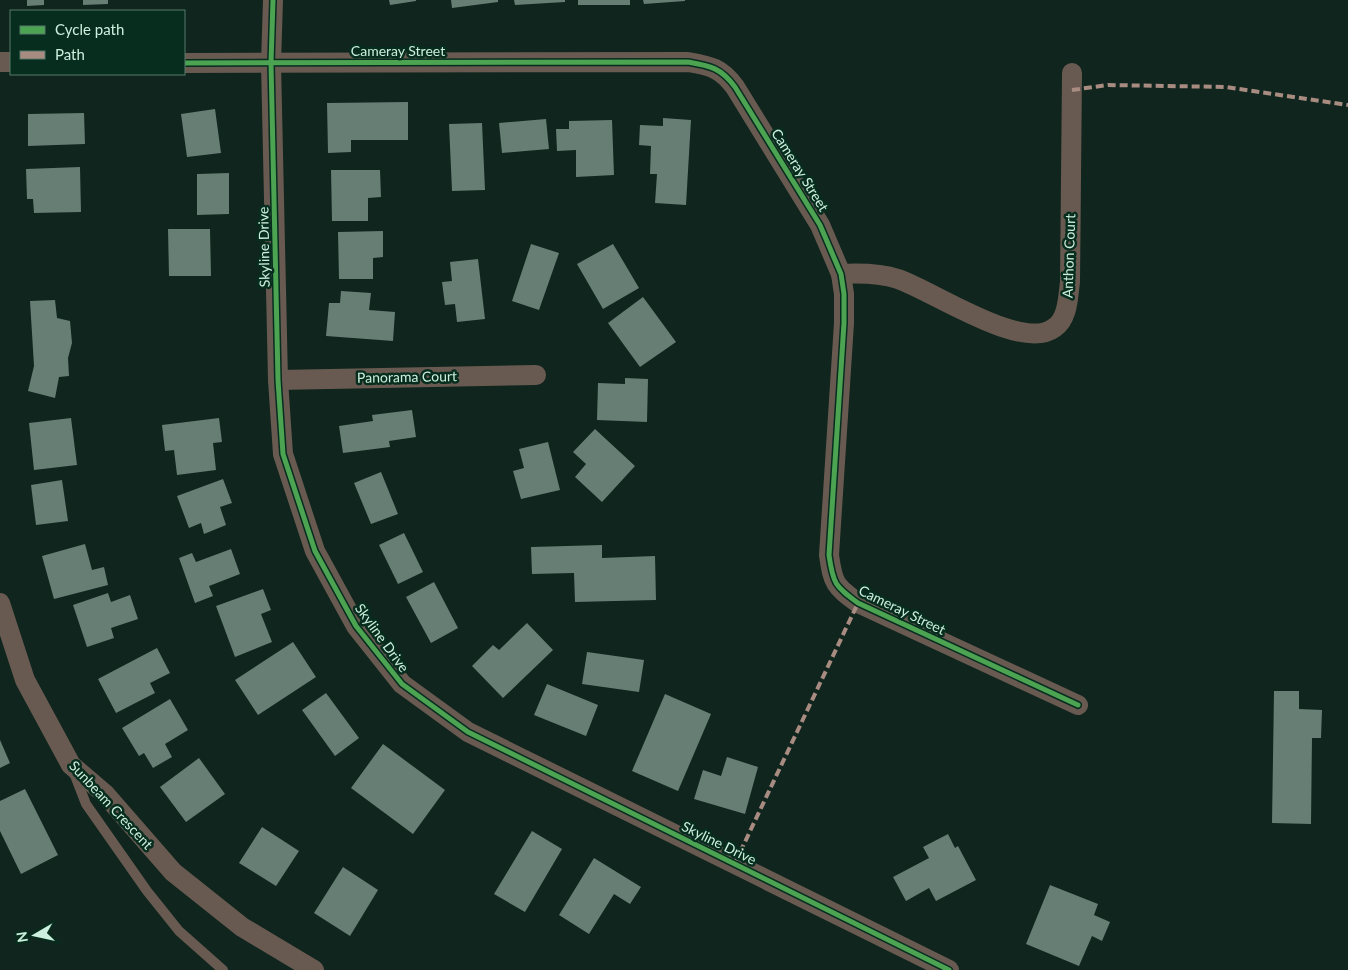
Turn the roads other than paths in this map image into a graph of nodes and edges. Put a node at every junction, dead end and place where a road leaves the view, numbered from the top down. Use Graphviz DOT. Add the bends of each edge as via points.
graph roads {
  1 [pos="273,0"];
  2 [pos="185,62"];
  3 [pos="271,63"];
  4 [pos="1072,73"];
  5 [pos="841,274"];
  6 [pos="536,375"];
  7 [pos="278,380"];
  8 [pos="0,603"];
  9 [pos="1078,705"];
  10 [pos="71,766"];
  11 [pos="223,970"];
  12 [pos="314,970"];
  13 [pos="949,970"];
  1 -- 3 [label="street, Skyline Drive"];
  2 -- 3 [label="street, Cameray Street"];
  3 -- 5 [label="street, Cameray Street" via="688,62 707,66 725,74 735,87 820,224"];
  3 -- 7 [label="street, Skyline Drive"];
  4 -- 5 [label="street, Anthon Court" via="1070,282 1068,303 1056,327 1046,333 1008,330 898,279 874,274"];
  5 -- 9 [label="street, Cameray Street" via="844,323 829,554 832,577 840,590 858,603"];
  6 -- 7 [label="street, Panorama Court"];
  7 -- 13 [label="street, Skyline Drive" via="283,454 315,551 356,626 402,684 468,732"];
  8 -- 10 [label="street, Sunbeam Crescent" via="25,680"];
  10 -- 11 [label="lane" via="86,804 147,891 179,931"];
  10 -- 12 [label="street, Sunbeam Crescent" via="105,794 173,872 242,927"];
}
